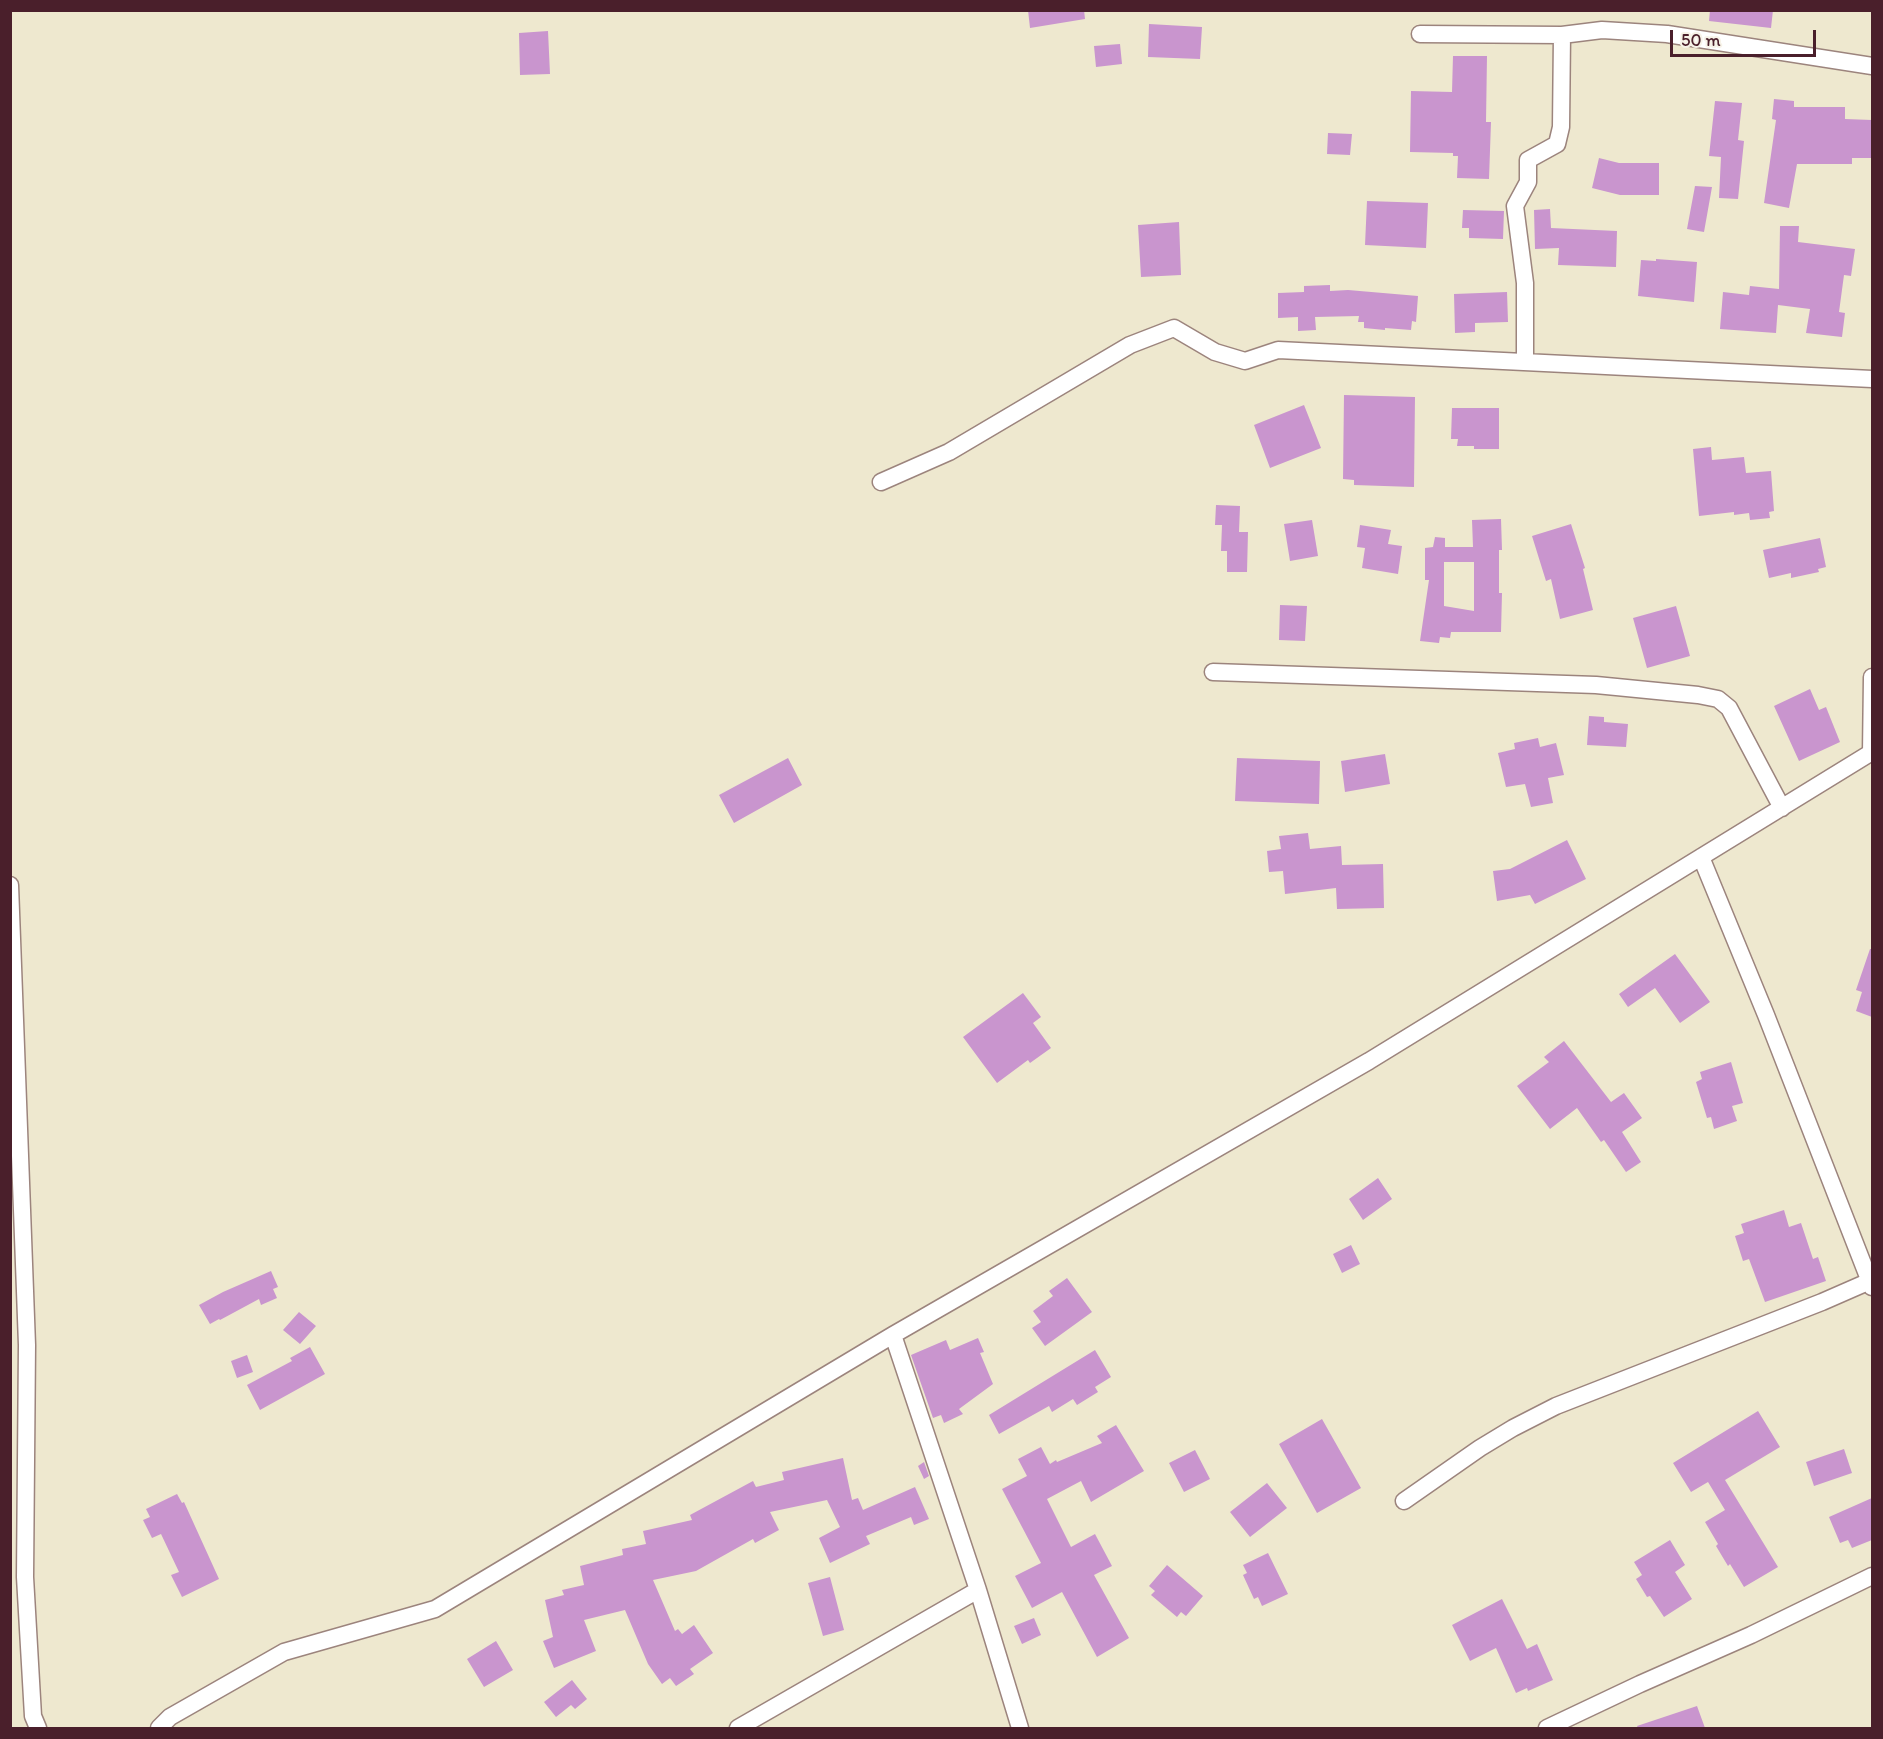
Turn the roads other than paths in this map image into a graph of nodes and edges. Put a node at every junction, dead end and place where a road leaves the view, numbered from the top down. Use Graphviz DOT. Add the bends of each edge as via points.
graph roads {
  1 [pos="1420,34"];
  2 [pos="1562,35"];
  3 [pos="1872,66"];
  4 [pos="1525,361"];
  5 [pos="1872,379"];
  6 [pos="881,483"];
  7 [pos="1213,672"];
  8 [pos="1872,677"];
  9 [pos="1872,752"];
  10 [pos="1782,808"];
  11 [pos="1701,857"];
  12 [pos="10,885"];
  13 [pos="1871,1284"];
  14 [pos="893,1335"];
  15 [pos="1404,1502"];
  16 [pos="1872,1576"];
  17 [pos="978,1590"];
  18 [pos="38,1728"];
  19 [pos="159,1728"];
  20 [pos="738,1728"];
  21 [pos="1020,1728"];
  22 [pos="1547,1728"];
  1 -- 2 [label="street"];
  2 -- 3 [label="street" via="1602,30 1667,34"];
  2 -- 4 [label="street" via="1561,128 1557,144 1528,159 1528,182 1515,206 1525,283"];
  4 -- 5 [label="street"];
  4 -- 6 [label="street" via="1278,350 1245,361 1215,352 1174,328 1130,345 949,452"];
  7 -- 10 [label="street" via="1596,685 1718,699 1728,708"];
  8 -- 9 [label="street"];
  9 -- 10 [label="street"];
  10 -- 11 [label="street"];
  11 -- 13 [label="street"];
  11 -- 14 [label="street" via="1369,1061"];
  12 -- 18 [label="street" via="27,1346 25,1577 33,1716"];
  13 -- 15 [label="street" via="1556,1406 1480,1448"];
  14 -- 17 [label="street"];
  14 -- 19 [label="street" via="435,1609 284,1652 170,1717"];
  16 -- 22 [label="street"];
  17 -- 20 [label="street"];
  17 -- 21 [label="street"];
}
